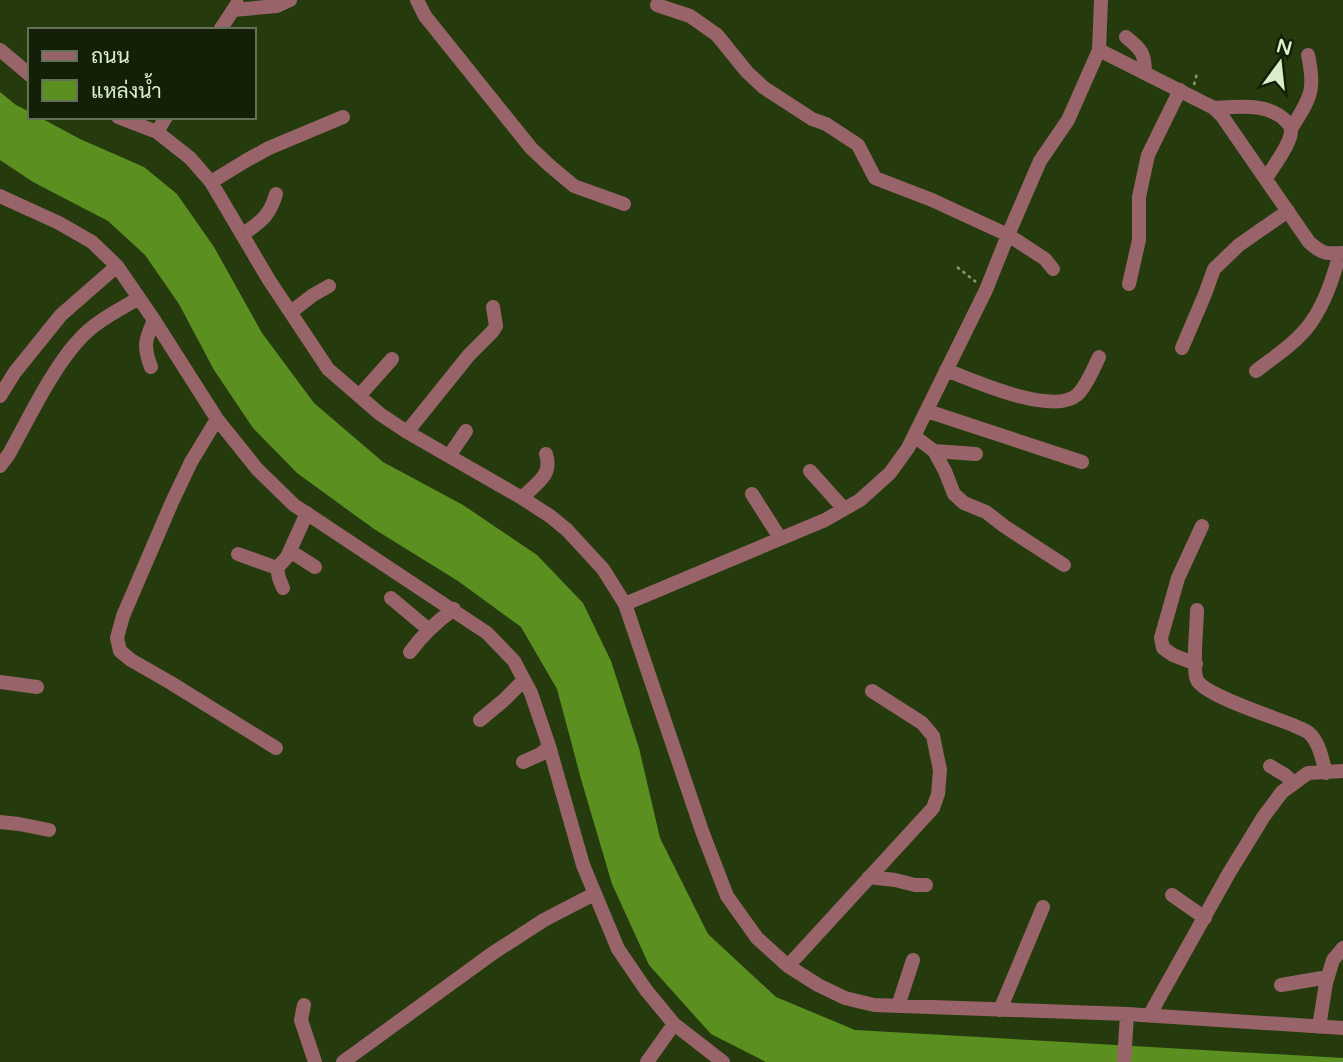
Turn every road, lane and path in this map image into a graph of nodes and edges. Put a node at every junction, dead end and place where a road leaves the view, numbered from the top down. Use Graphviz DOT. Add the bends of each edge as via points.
graph roads {
  1 [pos="290,0"];
  2 [pos="417,0"];
  3 [pos="1101,0"];
  4 [pos="237,5"];
  5 [pos="657,5"];
  6 [pos="221,28"];
  7 [pos="1126,37"];
  8 [pos="0,50"];
  9 [pos="1099,50"];
  10 [pos="1308,55"];
  11 [pos="28,73"];
  12 [pos="1145,73"];
  13 [pos="1180,90"];
  14 [pos="1214,108"];
  15 [pos="343,117"];
  16 [pos="123,119"];
  17 [pos="165,119"];
  18 [pos="1291,129"];
  19 [pos="157,132"];
  20 [pos="1266,179"];
  21 [pos="211,182"];
  22 [pos="276,194"];
  23 [pos="0,197"];
  24 [pos="624,204"];
  25 [pos="1288,211"];
  26 [pos="242,235"];
  27 [pos="1008,235"];
  28 [pos="1341,253"];
  29 [pos="117,266"];
  30 [pos="957,267"];
  31 [pos="1053,268"];
  32 [pos="1129,284"];
  33 [pos="329,286"];
  34 [pos="986,290"];
  35 [pos="139,298"];
  36 [pos="493,307"];
  37 [pos="291,312"];
  38 [pos="154,320"];
  39 [pos="1182,348"];
  40 [pos="1100,357"];
  41 [pos="391,359"];
  42 [pos="151,367"];
  43 [pos="946,370"];
  44 [pos="1256,371"];
  45 [pos="0,396"];
  46 [pos="359,396"];
  47 [pos="927,411"];
  48 [pos="217,419"];
  49 [pos="466,430"];
  50 [pos="407,432"];
  51 [pos="914,436"];
  52 [pos="934,452"];
  53 [pos="546,454"];
  54 [pos="976,454"];
  55 [pos="449,456"];
  56 [pos="1082,462"];
  57 [pos="0,466"];
  58 [pos="810,471"];
  59 [pos="752,494"];
  60 [pos="522,498"];
  61 [pos="844,509"];
  62 [pos="307,513"];
  63 [pos="1202,526"];
  64 [pos="780,538"];
  65 [pos="290,551"];
  66 [pos="238,554"];
  67 [pos="1064,565"];
  68 [pos="314,567"];
  69 [pos="277,568"];
  70 [pos="283,588"];
  71 [pos="391,598"];
  72 [pos="625,604"];
  73 [pos="454,609"];
  74 [pos="1197,610"];
  75 [pos="428,629"];
  76 [pos="410,652"];
  77 [pos="1196,664"];
  78 [pos="524,680"];
  79 [pos="0,682"];
  80 [pos="37,687"];
  81 [pos="872,691"];
  82 [pos="480,720"];
  83 [pos="549,746"];
  84 [pos="276,748"];
  85 [pos="523,762"];
  86 [pos="1270,766"];
  87 [pos="1343,771"];
  88 [pos="1326,772"];
  89 [pos="1294,783"];
  90 [pos="0,822"];
  91 [pos="48,831"];
  92 [pos="870,877"];
  93 [pos="926,886"];
  94 [pos="594,894"];
  95 [pos="1172,894"];
  96 [pos="1043,907"];
  97 [pos="1205,918"];
  98 [pos="1343,948"];
  99 [pos="913,960"];
  100 [pos="788,965"];
  101 [pos="1328,977"];
  102 [pos="1281,985"];
  103 [pos="304,1005"];
  104 [pos="898,1006"];
  105 [pos="1000,1010"];
  106 [pos="1127,1014"];
  107 [pos="1149,1016"];
  108 [pos="674,1024"];
  109 [pos="1319,1027"];
  110 [pos="1343,1028"];
  111 [pos="315,1062"];
  112 [pos="343,1062"];
  113 [pos="647,1062"];
  114 [pos="723,1062"];
  115 [pos="1124,1062"];
  1 -- 4 [label="street" via="278,6"];
  2 -- 24 [label="street" via="531,148 575,186"];
  3 -- 9 [label="street"];
  4 -- 6 [label="street"];
  5 -- 27 [label="street" via="690,16 717,35 763,87 858,145 875,178"];
  7 -- 12 [label="street" via="1140,48"];
  8 -- 11 [label="street"];
  9 -- 12 [label="street"];
  9 -- 27 [label="street" via="1068,120 1040,161"];
  10 -- 18 [label="street" via="1311,93"];
  12 -- 13 [label="street"];
  13 -- 14 [label="street"];
  13 -- 32 [label="street" via="1148,155"];
  14 -- 18 [label="street" via="1268,110 1282,117"];
  14 -- 20 [label="street"];
  15 -- 21 [label="street" via="279,144"];
  16 -- 19 [label="street"];
  17 -- 19 [label="street"];
  18 -- 20 [label="street" via="1290,139"];
  19 -- 21 [label="street"];
  20 -- 25 [label="street"];
  21 -- 26 [label="street"];
  22 -- 26 [label="street" via="265,218"];
  23 -- 29 [label="street" via="92,242"];
  25 -- 28 [label="street" via="1319,251"];
  25 -- 39 [label="street" via="1214,269"];
  26 -- 37 [label="street"];
  27 -- 31 [label="street"];
  27 -- 34 [label="street"];
  28 -- 44 [label="street" via="1332,284 1310,324"];
  29 -- 35 [label="street"];
  29 -- 45 [label="street" via="61,316"];
  30 -- 34 [label="path"];
  33 -- 37 [label="street"];
  34 -- 43 [label="street"];
  35 -- 38 [label="street"];
  35 -- 57 [label="street" via="100,321 77,342"];
  36 -- 50 [label="street" via="496,326 492,332"];
  37 -- 46 [label="street" via="328,369"];
  38 -- 42 [label="street" via="145,339"];
  38 -- 48 [label="street"];
  40 -- 43 [label="street" via="1077,395 1063,402 1005,393"];
  41 -- 46 [label="street"];
  43 -- 47 [label="street"];
  46 -- 50 [label="street"];
  47 -- 51 [label="street"];
  47 -- 56 [label="street"];
  48 -- 62 [label="street" via="257,469"];
  48 -- 84 [label="street" via="176,492 117,638 120,651 131,660"];
  49 -- 55 [label="street"];
  50 -- 55 [label="street"];
  51 -- 52 [label="street"];
  51 -- 61 [label="street" via="882,481"];
  52 -- 54 [label="street"];
  52 -- 67 [label="street" via="954,494 964,503 986,512"];
  53 -- 60 [label="street" via="547,473"];
  55 -- 60 [label="street"];
  58 -- 61 [label="street"];
  59 -- 64 [label="street"];
  60 -- 72 [label="street" via="568,530 603,569"];
  61 -- 64 [label="street"];
  62 -- 65 [label="street"];
  62 -- 73 [label="street"];
  63 -- 77 [label="street" via="1178,578 1161,638 1163,648"];
  64 -- 72 [label="street"];
  65 -- 68 [label="street"];
  65 -- 69 [label="street"];
  66 -- 69 [label="street"];
  69 -- 70 [label="street"];
  71 -- 75 [label="street"];
  72 -- 100 [label="street" via="727,896 757,938"];
  73 -- 75 [label="street"];
  73 -- 78 [label="street" via="514,660"];
  74 -- 77 [label="street"];
  75 -- 76 [label="street"];
  77 -- 88 [label="street" via="1197,680 1205,688 1309,733"];
  78 -- 82 [label="street"];
  78 -- 83 [label="street"];
  79 -- 80 [label="street"];
  81 -- 92 [label="street" via="922,723 933,736 940,770 933,808"];
  83 -- 85 [label="street"];
  83 -- 94 [label="street"];
  86 -- 89 [label="street"];
  87 -- 88 [label="street"];
  88 -- 89 [label="street" via="1308,773"];
  89 -- 97 [label="street" via="1264,816"];
  90 -- 91 [label="street"];
  92 -- 93 [label="street"];
  92 -- 100 [label="street"];
  94 -- 108 [label="street" via="618,949"];
  94 -- 112 [label="street" via="493,953"];
  95 -- 97 [label="street"];
  96 -- 105 [label="street"];
  97 -- 107 [label="street"];
  98 -- 101 [label="street"];
  99 -- 104 [label="street"];
  100 -- 104 [label="street" via="845,998"];
  101 -- 102 [label="street"];
  101 -- 109 [label="street"];
  103 -- 111 [label="street" via="301,1020"];
  104 -- 105 [label="street"];
  105 -- 106 [label="street"];
  106 -- 107 [label="street"];
  106 -- 115 [label="street"];
  107 -- 109 [label="street"];
  108 -- 113 [label="street"];
  108 -- 114 [label="street"];
  109 -- 110 [label="street"];
}
